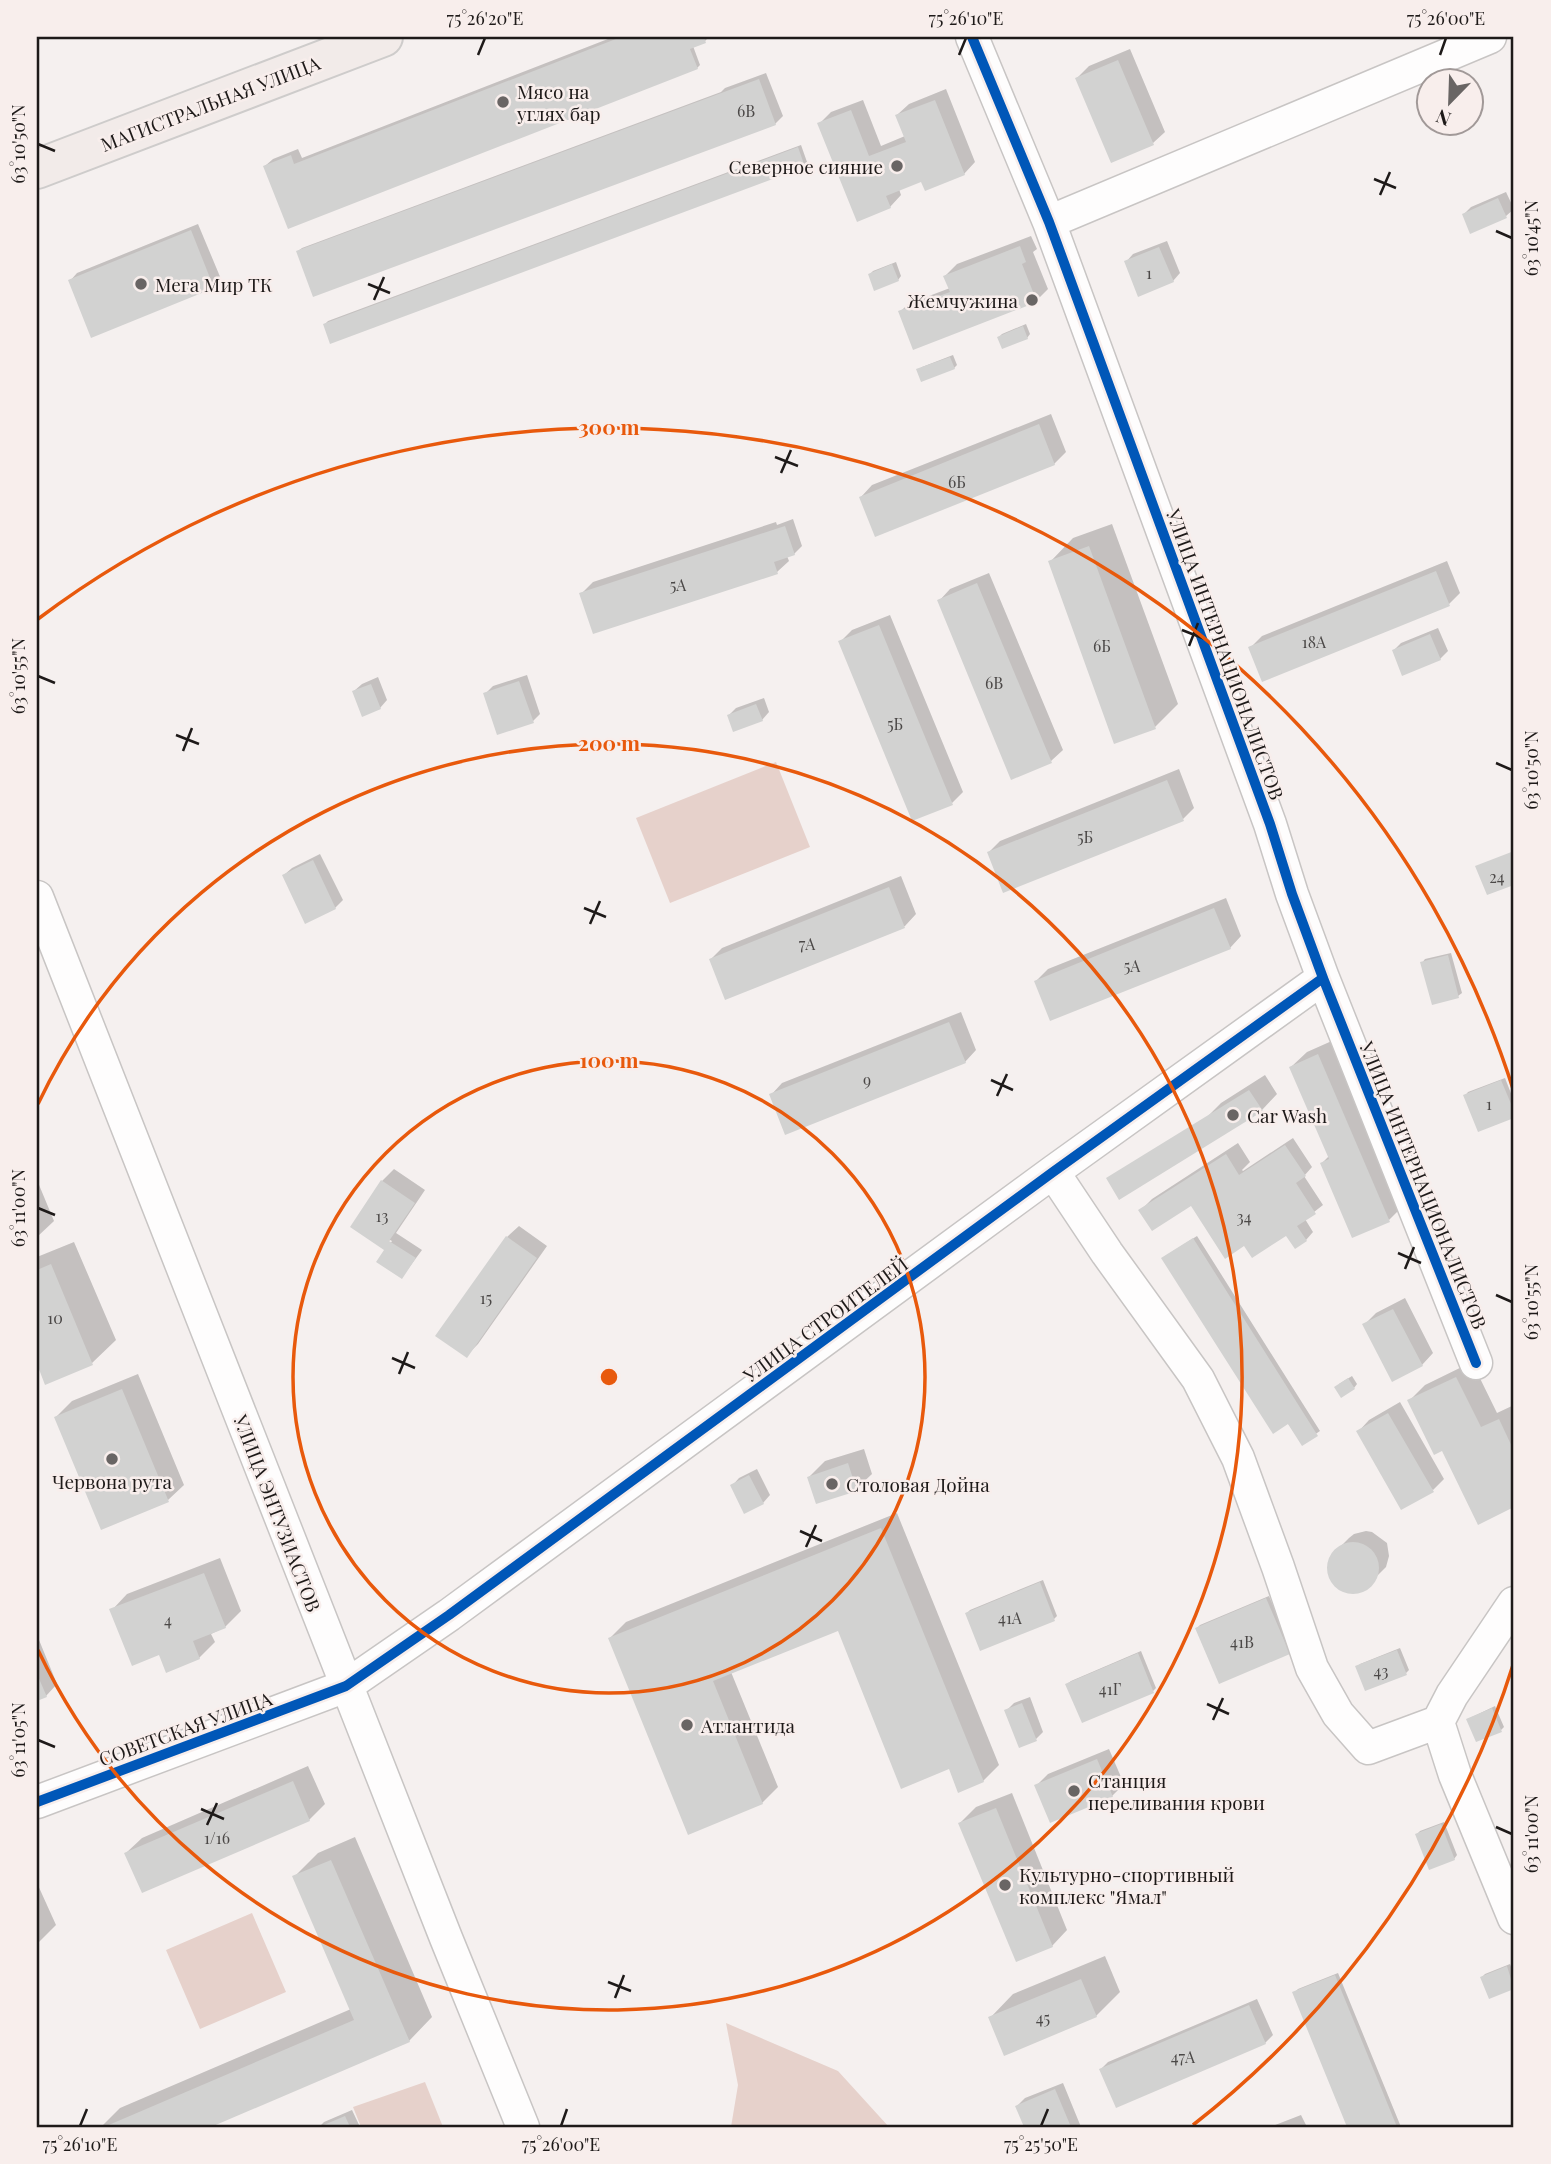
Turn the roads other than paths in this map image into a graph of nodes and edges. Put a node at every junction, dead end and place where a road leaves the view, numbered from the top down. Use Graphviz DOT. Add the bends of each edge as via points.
graph roads {
  1 [pos="383,37"];
  2 [pos="972,37"];
  3 [pos="1490,37"];
  4 [pos="37,169"];
  5 [pos="1049,222"];
  6 [pos="37,897"];
  7 [pos="1323,978"];
  8 [pos="1053,1172"];
  9 [pos="1476,1363"];
  10 [pos="1514,1603"];
  11 [pos="346,1686"];
  12 [pos="1438,1722"];
  13 [pos="37,1802"];
  14 [pos="1514,1918"];
  15 [pos="523,2127"];
  1 -- 4 [label="main road, МАГИСТРАЛЬНАЯ УЛИЦА"];
  2 -- 5 [label="street, УЛИЦА ИНТЕРНАЦИОНАЛИСТОВ"];
  3 -- 5 [label="street"];
  5 -- 7 [label="street, УЛИЦА ИНТЕРНАЦИОНАЛИСТОВ"];
  6 -- 11 [label="street, УЛИЦА ЭНТУЗИАСТОВ"];
  7 -- 8 [label="street, УЛИЦА СТРОИТЕЛЕЙ"];
  7 -- 9 [label="street, УЛИЦА ИНТЕРНАЦИОНАЛИСТОВ"];
  8 -- 11 [label="street, УЛИЦА СТРОИТЕЛЕЙ"];
  8 -- 12 [label="street" via="1198,1379 1238,1458 1312,1668 1338,1714 1368,1748"];
  10 -- 12 [label="street"];
  11 -- 13 [label="street, СОВЕТСКАЯ УЛИЦА"];
  11 -- 15 [label="street, УЛИЦА ЭНТУЗИАСТОВ"];
  12 -- 14 [label="street"];
}
